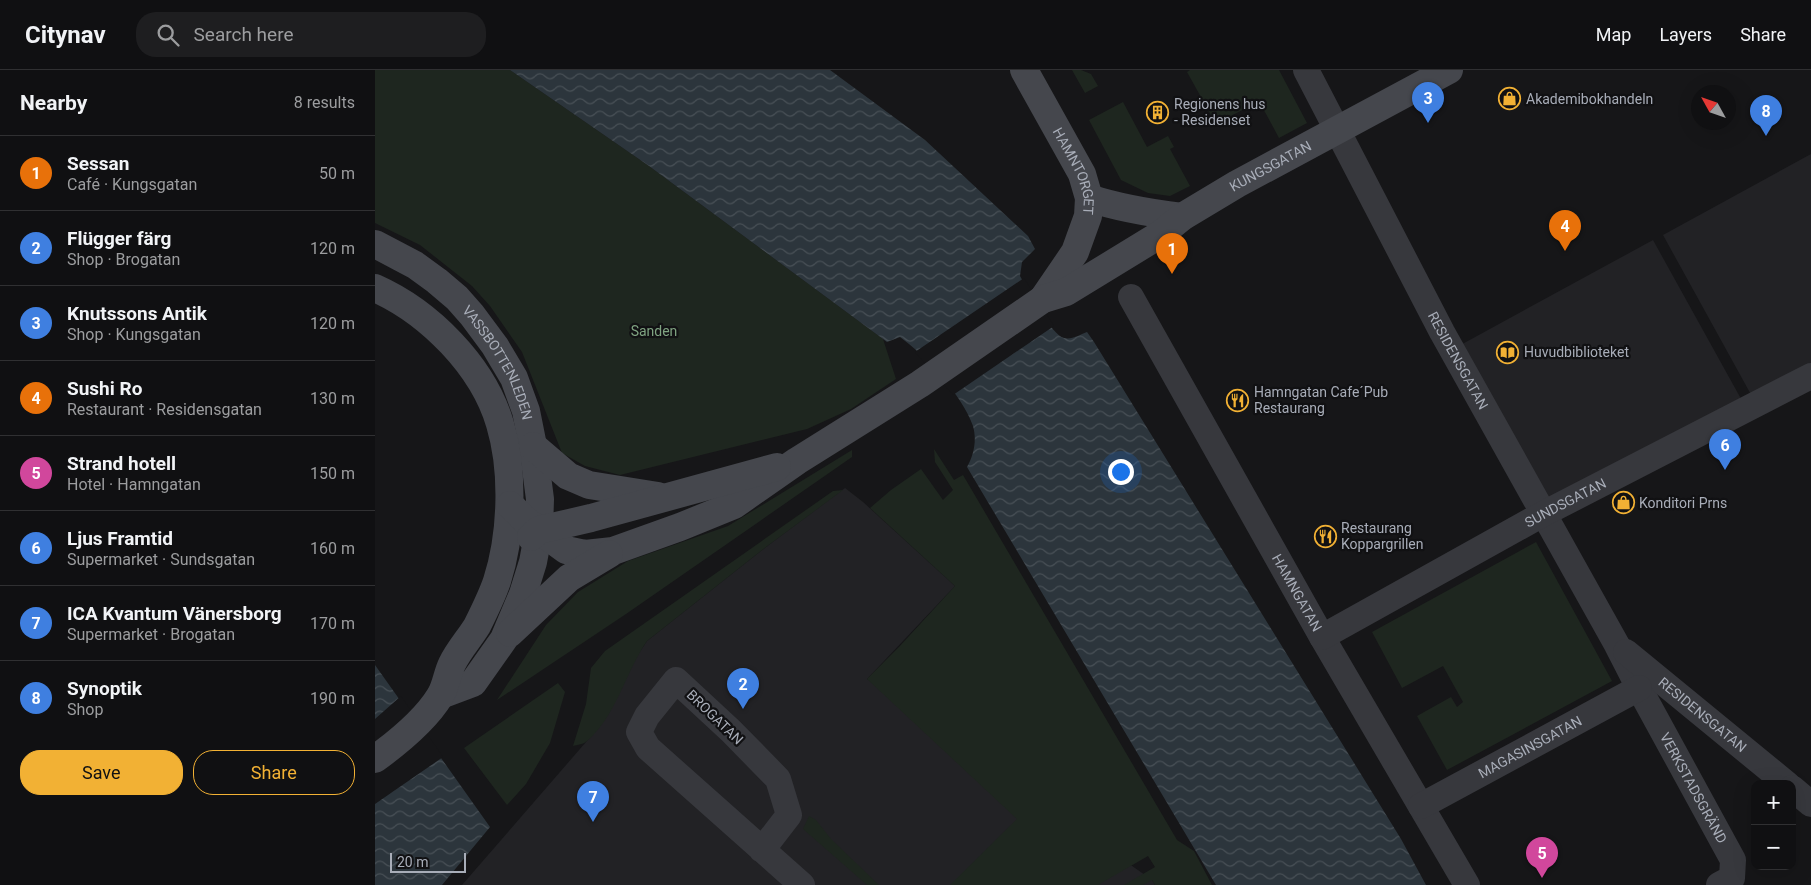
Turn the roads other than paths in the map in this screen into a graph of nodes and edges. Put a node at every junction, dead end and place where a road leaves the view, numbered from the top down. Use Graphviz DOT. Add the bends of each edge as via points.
graph roads {
  1 [pos="1024,70"];
  2 [pos="1306,70"];
  3 [pos="1449,70"];
  4 [pos="1337,130"];
  5 [pos="1089,198"];
  6 [pos="1182,216"];
  7 [pos="375,244"];
  8 [pos="375,288"];
  9 [pos="1131,297"];
  10 [pos="1043,299"];
  11 [pos="1811,376"];
  12 [pos="533,446"];
  13 [pos="797,461"];
  14 [pos="667,498"];
  15 [pos="510,505"];
  16 [pos="1543,514"];
  17 [pos="539,530"];
  18 [pos="613,551"];
  19 [pos="497,582"];
  20 [pos="1322,637"];
  21 [pos="504,639"];
  22 [pos="1617,645"];
  23 [pos="1639,688"];
  24 [pos="441,695"];
  25 [pos="375,759"];
  26 [pos="1782,780"];
  27 [pos="1796,791"];
  28 [pos="1811,804"];
  29 [pos="1421,806"];
  30 [pos="763,850"];
  31 [pos="802,885"];
  32 [pos="1467,885"];
  33 [pos="1719,885"];
  1 -- 5 [label="street, HAMNTORGET" via="1082,174"];
  2 -- 4 [label="street, RESIDENSGATAN"];
  3 -- 4 [label="street, KUNGSGATAN"];
  4 -- 6 [label="street, KUNGSGATAN"];
  4 -- 16 [label="street, RESIDENSGATAN" via="1442,332"];
  5 -- 6 [label="street" via="1155,214"];
  5 -- 10 [label="street, HAMNTORGET" via="1088,216 1075,252"];
  6 -- 10 [label="street, KUNGSGATAN" via="1161,234 1066,292"];
  7 -- 12 [label="street, VASSBOTTENLEDEN" via="437,281 472,316 514,378 526,411"];
  8 -- 15 [label="street, VASSBOTTENLEDEN" via="415,311 459,351 471,367 500,424"];
  9 -- 20 [label="street, HAMNGATAN"];
  10 -- 13 [label="street" via="920,384"];
  11 -- 16 [label="street, SUNDSGATAN"];
  12 -- 14 [label="street" via="568,476 589,485"];
  12 -- 17 [label="street, VASSBOTTENLEDEN" via="540,499"];
  13 -- 14 [label="street"];
  13 -- 18 [label="street" via="735,505"];
  14 -- 17 [label="street"];
  15 -- 17 [label="street"];
  15 -- 19 [label="street, VASSBOTTENLEDEN"];
  16 -- 20 [label="street, SUNDSGATAN"];
  16 -- 22 [label="street, RESIDENSGATAN"];
  17 -- 18 [label="street" via="566,550 585,554"];
  17 -- 19 [label="street" via="517,550"];
  17 -- 21 [label="street, VASSBOTTENLEDEN" via="523,594"];
  18 -- 21 [label="street" via="569,578"];
  19 -- 24 [label="street" via="477,626 451,664"];
  20 -- 29 [label="street, HAMNGATAN"];
  21 -- 24 [label="street" via="473,683"];
  22 -- 23 [label="street, RESIDENSGATAN"];
  22 -- 26 [label="street, RESIDENSGATAN"];
  23 -- 29 [label="street, MAGASINSGATAN"];
  23 -- 33 [label="street, VERKSTADSGRÄND" via="1733,860 1732,878"];
  24 -- 25 [label="street" via="424,717"];
  27 -- 28 [label="street"];
  29 -- 32 [label="street, HAMNGATAN"];
  30 -- 30 [label="street, BROGATAN" via="789,815 778,779 676,680 647,716 639,732 648,748"];
  30 -- 31 [label="street, BROGATAN"];
}
